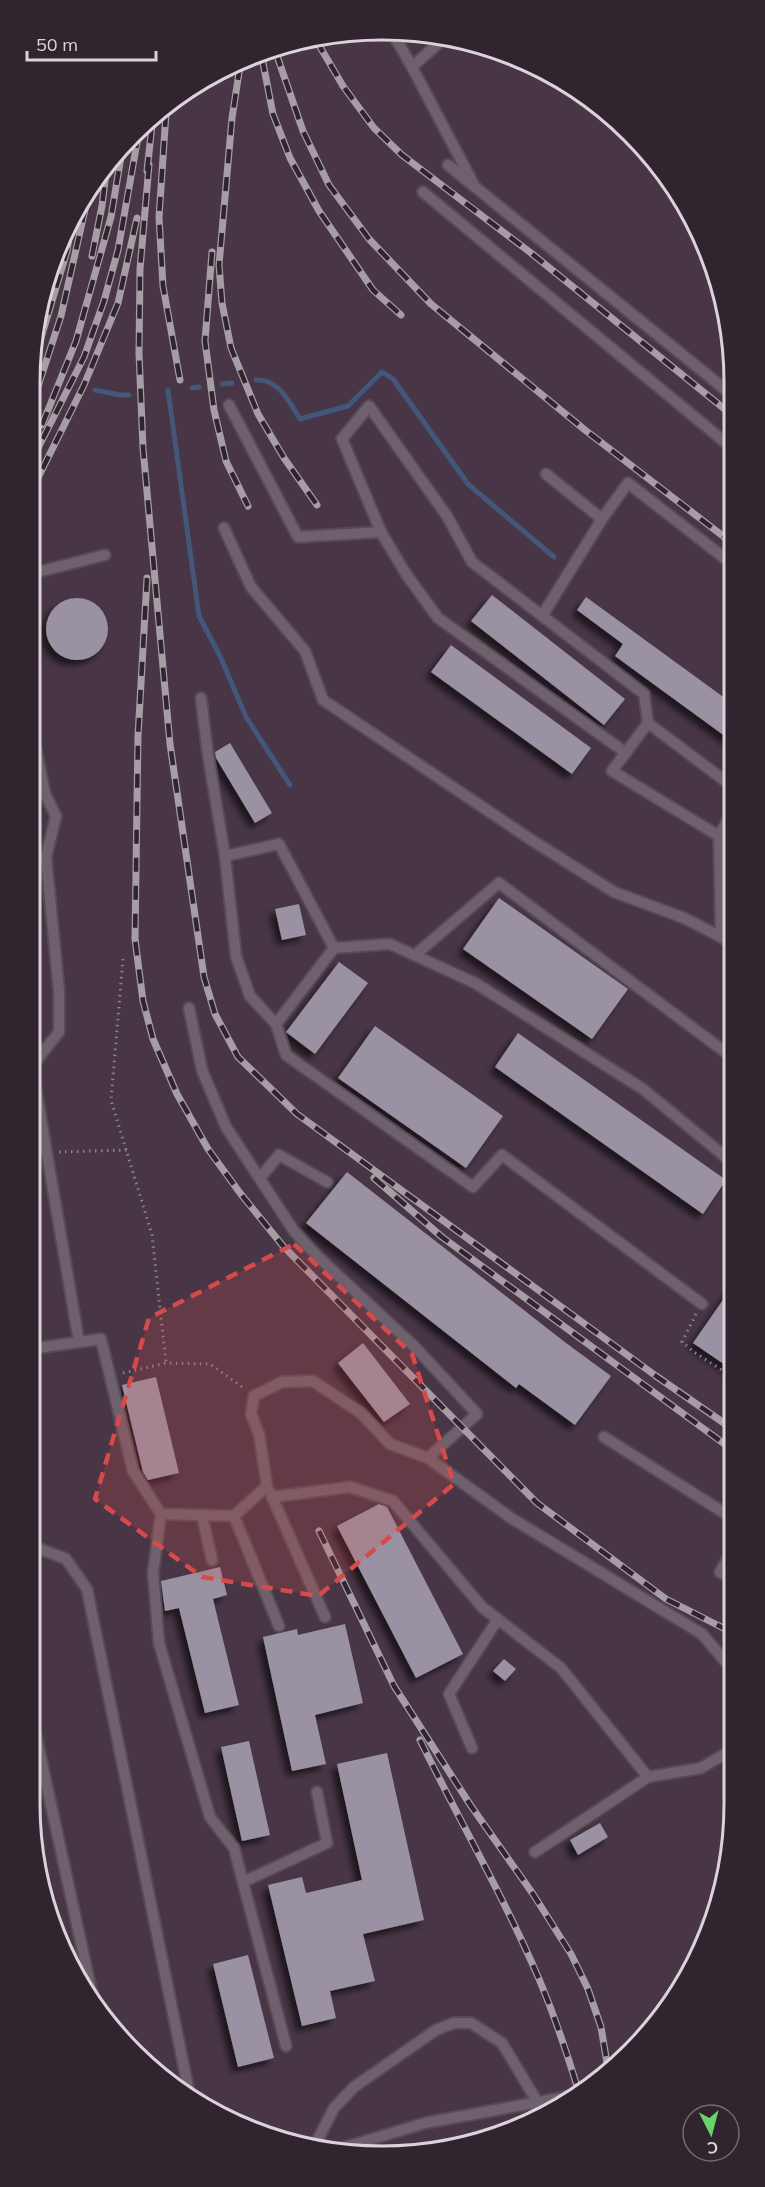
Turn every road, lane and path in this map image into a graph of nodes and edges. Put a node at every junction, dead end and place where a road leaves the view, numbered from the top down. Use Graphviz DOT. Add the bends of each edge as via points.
graph roads {
  1 [pos="397,41"];
  2 [pos="437,45"];
  3 [pos="412,67"];
  4 [pos="448,165"];
  5 [pos="476,188"];
  6 [pos="423,192"];
  7 [pos="724,389"];
  8 [pos="229,405"];
  9 [pos="724,441"];
  10 [pos="546,474"];
  11 [pos="602,519"];
  12 [pos="224,528"];
  13 [pos="381,532"];
  14 [pos="105,555"];
  15 [pos="724,558"];
  16 [pos="40,571"];
  17 [pos="542,616"];
  18 [pos="201,698"];
  19 [pos="648,723"];
  20 [pos="626,753"];
  21 [pos="40,769"];
  22 [pos="724,780"];
  23 [pos="40,792"];
  24 [pos="45,794"];
  25 [pos="724,827"];
  26 [pos="719,836"];
  27 [pos="724,840"];
  28 [pos="225,856"];
  29 [pos="40,857"];
  30 [pos="46,857"];
  31 [pos="721,937"];
  32 [pos="724,939"];
  33 [pos="334,948"];
  34 [pos="415,955"];
  35 [pos="123,959"];
  36 [pos="189,1008"];
  37 [pos="276,1024"];
  38 [pos="724,1051"];
  39 [pos="40,1056"];
  40 [pos="40,1112"];
  41 [pos="127,1150"];
  42 [pos="47,1152"];
  43 [pos="724,1156"];
  44 [pos="260,1178"];
  45 [pos="327,1182"];
  46 [pos="702,1304"];
  47 [pos="79,1342"];
  48 [pos="40,1348"];
  49 [pos="165,1363"];
  50 [pos="724,1371"];
  51 [pos="110,1376"];
  52 [pos="254,1396"];
  53 [pos="604,1437"];
  54 [pos="428,1458"];
  55 [pos="267,1486"];
  56 [pos="272,1497"];
  57 [pos="724,1513"];
  58 [pos="161,1514"];
  59 [pos="202,1515"];
  60 [pos="234,1516"];
  61 [pos="40,1549"];
  62 [pos="212,1560"];
  63 [pos="325,1617"];
  64 [pos="498,1619"];
  65 [pos="279,1626"];
  66 [pos="724,1660"];
  67 [pos="472,1748"];
  68 [pos="40,1754"];
  69 [pos="724,1754"];
  70 [pos="648,1777"];
  71 [pos="317,1792"];
  72 [pos="535,1852"];
  73 [pos="243,1882"];
  74 [pos="89,1981"];
  75 [pos="286,2046"];
  76 [pos="188,2086"];
  77 [pos="558,2099"];
  78 [pos="535,2103"];
  79 [pos="536,2110"];
  80 [pos="317,2140"];
  81 [pos="362,2146"];
  1 -- 3 [label="lane"];
  2 -- 3 [label="lane"];
  3 -- 5 [label="lane"];
  4 -- 5 [label="lane"];
  5 -- 7 [label="lane"];
  6 -- 9 [label="lane"];
  8 -- 13 [label="lane" via="298,537"];
  10 -- 11 [label="lane"];
  11 -- 15 [label="lane" via="628,483"];
  11 -- 17 [label="lane"];
  12 -- 31 [label="lane" via="251,587 304,651 323,700 614,892 684,918"];
  13 -- 17 [label="lane" via="342,439 369,406 447,516 472,562"];
  13 -- 20 [label="lane" via="438,618"];
  14 -- 16 [label="lane"];
  17 -- 19 [label="lane" via="644,694"];
  18 -- 28 [label="lane"];
  19 -- 20 [label="lane"];
  19 -- 22 [label="lane"];
  20 -- 26 [label="lane" via="612,771"];
  21 -- 24 [label="lane"];
  23 -- 24 [label="lane"];
  24 -- 30 [label="lane" via="56,816"];
  25 -- 26 [label="lane"];
  26 -- 27 [label="lane"];
  26 -- 31 [label="lane"];
  28 -- 33 [label="lane" via="279,844"];
  28 -- 37 [label="lane" via="236,956 250,996"];
  29 -- 30 [label="lane"];
  30 -- 39 [label="lane" via="59,991 59,1032"];
  31 -- 32 [label="lane"];
  33 -- 34 [label="lane" via="390,944"];
  33 -- 37 [label="lane"];
  34 -- 38 [label="lane" via="499,883"];
  34 -- 43 [label="lane" via="475,983 643,1089"];
  35 -- 41 [label="path" via="111,1100"];
  36 -- 44 [label="lane" via="202,1070 226,1126"];
  37 -- 46 [label="lane" via="286,1055 473,1187 502,1155"];
  40 -- 42 [label="lane"];
  41 -- 42 [label="path"];
  41 -- 49 [label="path" via="152,1235"];
  42 -- 47 [label="lane"];
  44 -- 45 [label="lane" via="279,1155"];
  44 -- 54 [label="lane" via="294,1231 316,1255 414,1346 477,1414"];
  46 -- 50 [label="path" via="682,1342"];
  47 -- 48 [label="lane"];
  47 -- 51 [label="lane" via="101,1339"];
  49 -- 51 [label="path"];
  49 -- 52 [label="path" via="210,1364"];
  51 -- 58 [label="lane" via="133,1471"];
  52 -- 54 [label="lane" via="282,1382 313,1381 361,1413 390,1444"];
  52 -- 55 [label="lane" via="251,1414 259,1434"];
  53 -- 57 [label="lane"];
  54 -- 66 [label="lane" via="511,1518 702,1634"];
  55 -- 56 [label="lane"];
  55 -- 60 [label="lane"];
  56 -- 63 [label="lane"];
  56 -- 64 [label="lane" via="350,1487 393,1501 482,1607"];
  58 -- 59 [label="lane"];
  58 -- 73 [label="lane" via="153,1573 159,1643 210,1817 234,1848"];
  59 -- 60 [label="lane"];
  59 -- 62 [label="lane"];
  60 -- 65 [label="lane"];
  61 -- 76 [label="lane" via="66,1559 87,1589"];
  64 -- 67 [label="lane" via="449,1694"];
  64 -- 70 [label="lane" via="561,1668"];
  68 -- 74 [label="lane"];
  69 -- 70 [label="lane" via="701,1768"];
  70 -- 72 [label="lane"];
  71 -- 73 [label="lane" via="327,1843"];
  73 -- 75 [label="lane"];
  77 -- 78 [label="lane"];
  78 -- 79 [label="lane"];
  78 -- 80 [label="lane" via="502,2043 471,2023 454,2023 436,2030 354,2087 334,2108"];
  78 -- 81 [label="lane" via="425,2123"];
}
